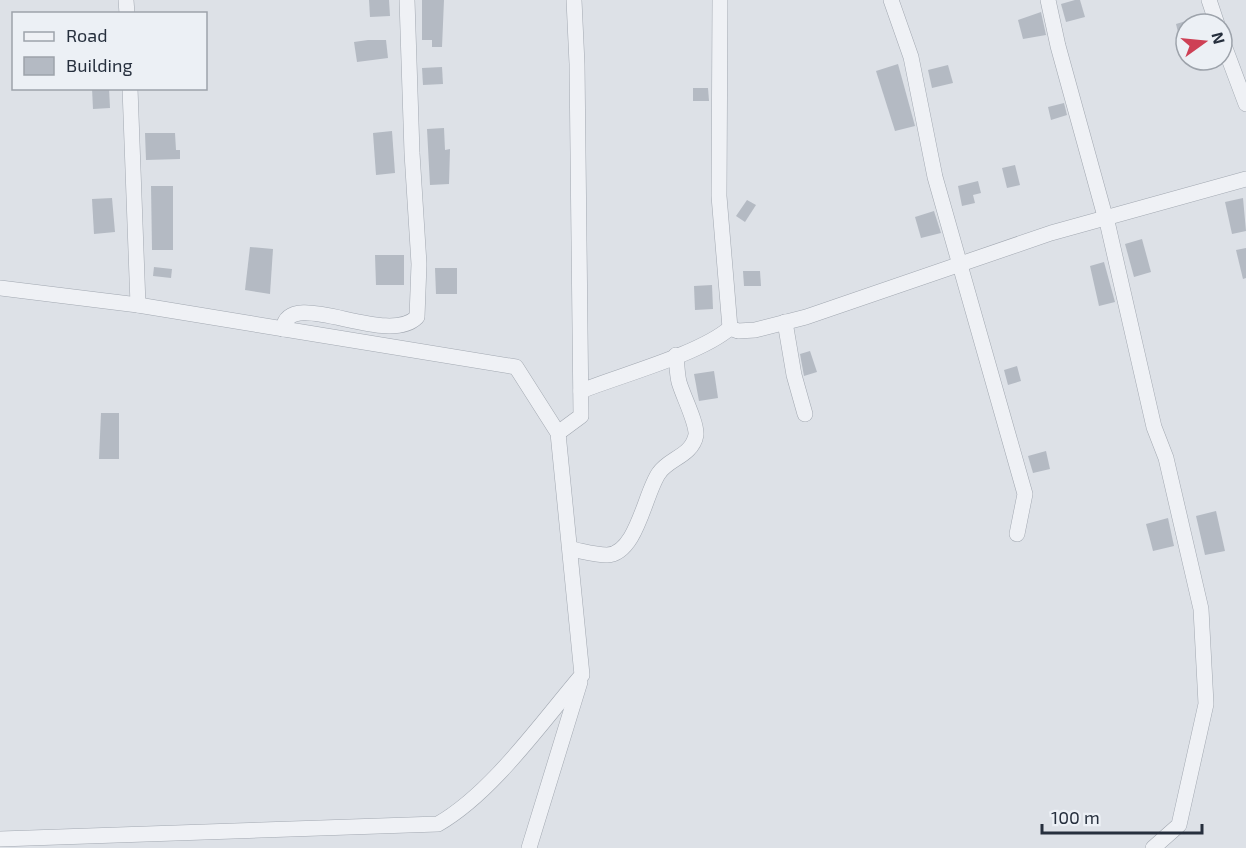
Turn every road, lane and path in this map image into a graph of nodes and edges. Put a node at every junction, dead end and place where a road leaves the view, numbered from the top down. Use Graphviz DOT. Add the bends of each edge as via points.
graph roads {
  1 [pos="407,0"];
  2 [pos="574,0"];
  3 [pos="720,0"];
  4 [pos="891,0"];
  5 [pos="1048,0"];
  6 [pos="1234,72"];
  7 [pos="130,90"];
  8 [pos="1246,104"];
  9 [pos="1246,179"];
  10 [pos="1106,218"];
  11 [pos="960,264"];
  12 [pos="0,288"];
  13 [pos="138,305"];
  14 [pos="785,322"];
  15 [pos="730,328"];
  16 [pos="283,329"];
  17 [pos="676,355"];
  18 [pos="581,391"];
  19 [pos="806,414"];
  20 [pos="558,433"];
  21 [pos="1017,534"];
  22 [pos="571,549"];
  23 [pos="582,675"];
  24 [pos="0,839"];
  25 [pos="529,848"];
  26 [pos="1153,848"];
  1 -- 16 [label="street" via="419,264 417,317 410,324 385,327 318,313 296,313 284,320"];
  2 -- 18 [label="street"];
  3 -- 15 [label="street" via="719,196"];
  4 -- 11 [label="street" via="911,57 935,177"];
  5 -- 10 [label="street"];
  6 -- 8 [label="street"];
  7 -- 13 [label="street"];
  9 -- 10 [label="street"];
  10 -- 11 [label="street"];
  10 -- 26 [label="street" via="1154,427 1166,458 1202,609 1206,704 1197,748 1179,825"];
  11 -- 14 [label="street"];
  11 -- 21 [label="street" via="1025,494"];
  12 -- 13 [label="street"];
  13 -- 16 [label="street"];
  14 -- 15 [label="street" via="755,330"];
  14 -- 19 [label="street" via="794,375"];
  15 -- 17 [label="street"];
  16 -- 20 [label="street" via="516,367"];
  17 -- 18 [label="street"];
  17 -- 22 [label="street" via="679,380 696,434 688,451 659,472 637,528 619,549 608,555"];
  18 -- 20 [label="street" via="581,416"];
  20 -- 22 [label="street"];
  22 -- 23 [label="street"];
  23 -- 24 [label="street" via="484,789 438,824"];
  23 -- 25 [label="street"];
}
